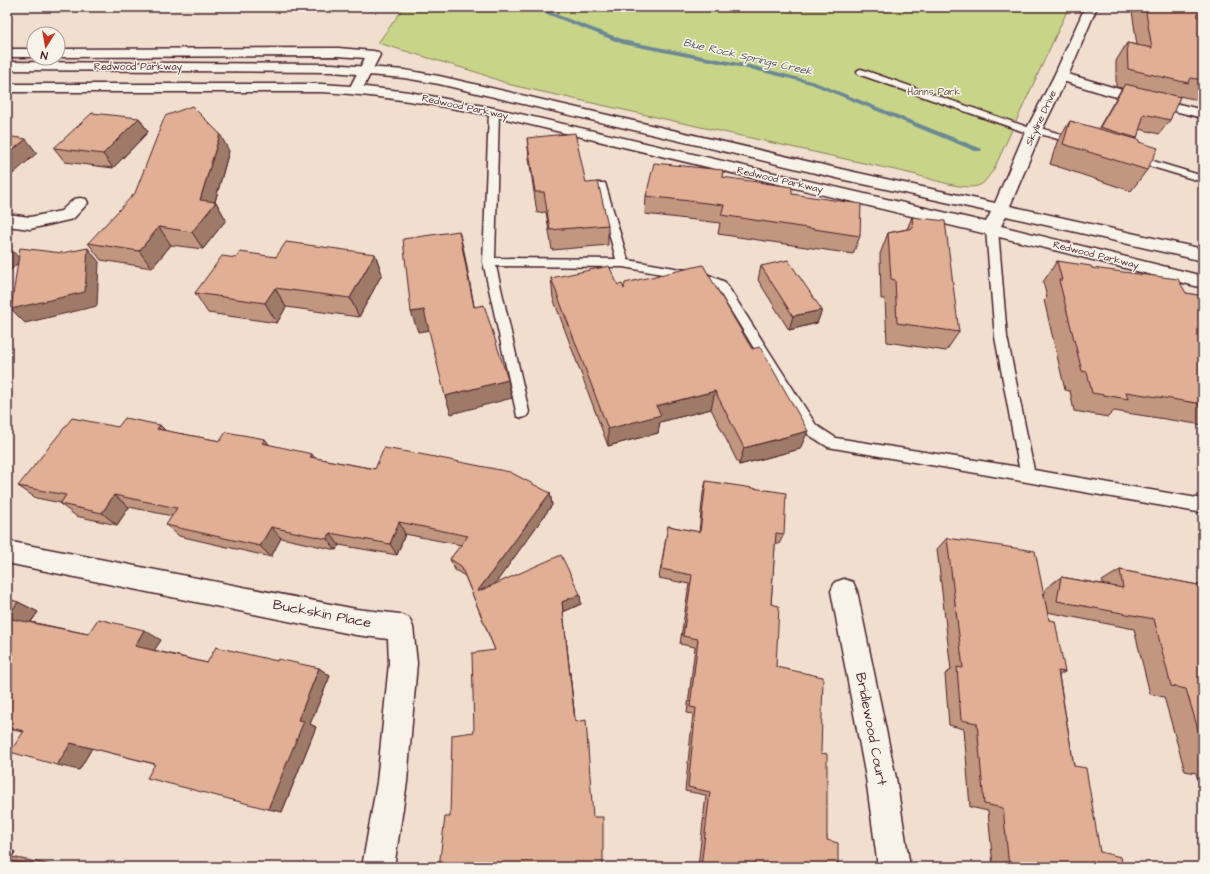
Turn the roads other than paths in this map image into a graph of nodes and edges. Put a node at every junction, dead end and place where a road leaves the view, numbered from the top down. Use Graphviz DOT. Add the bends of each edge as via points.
graph roads {
  1 [pos="1091,7"];
  2 [pos="7,53"];
  3 [pos="26,53"];
  4 [pos="66,53"];
  5 [pos="7,66"];
  6 [pos="366,71"];
  7 [pos="861,72"];
  8 [pos="1060,76"];
  9 [pos="7,88"];
  10 [pos="356,89"];
  11 [pos="494,112"];
  12 [pos="1203,114"];
  13 [pos="1034,131"];
  14 [pos="1088,145"];
  15 [pos="1126,157"];
  16 [pos="1203,179"];
  17 [pos="602,185"];
  18 [pos="80,203"];
  19 [pos="999,210"];
  20 [pos="7,220"];
  21 [pos="992,230"];
  22 [pos="1203,255"];
  23 [pos="489,262"];
  24 [pos="623,263"];
  25 [pos="1203,282"];
  26 [pos="522,412"];
  27 [pos="1028,475"];
  28 [pos="1203,506"];
  29 [pos="7,552"];
  30 [pos="844,591"];
  31 [pos="378,867"];
  32 [pos="894,867"];
  1 -- 8 [label="main road, Skyline Drive"];
  2 -- 3 [label="main road"];
  4 -- 6 [label="main road, Redwood Parkway" via="338,52 373,55"];
  5 -- 6 [label="main road, Redwood Parkway" via="332,68"];
  6 -- 10 [label="main road, Redwood Parkway"];
  6 -- 19 [label="main road, Redwood Parkway" via="439,80"];
  7 -- 13 [label="lane"];
  8 -- 12 [label="main road"];
  8 -- 13 [label="main road, Skyline Drive"];
  9 -- 10 [label="main road, Redwood Parkway"];
  10 -- 11 [label="main road, Redwood Parkway" via="414,96"];
  11 -- 21 [label="main road, Redwood Parkway"];
  11 -- 23 [label="lane"];
  13 -- 14 [label="lane"];
  13 -- 19 [label="main road, Skyline Drive"];
  15 -- 16 [label="lane"];
  17 -- 24 [label="lane"];
  18 -- 20 [label="main road" via="67,215 30,223"];
  19 -- 21 [label="main road, Skyline Drive"];
  19 -- 22 [label="main road, Redwood Parkway"];
  21 -- 25 [label="main road, Redwood Parkway"];
  21 -- 27 [label="lane" via="1001,337"];
  23 -- 24 [label="lane"];
  23 -- 26 [label="lane"];
  24 -- 27 [label="lane" via="704,277 722,285 811,429 833,443"];
  27 -- 28 [label="lane"];
  29 -- 31 [label="main road, Buckskin Place" via="356,622 400,627 403,663 392,782"];
  30 -- 32 [label="main road, Bridlewood Court" via="881,778"];
}
